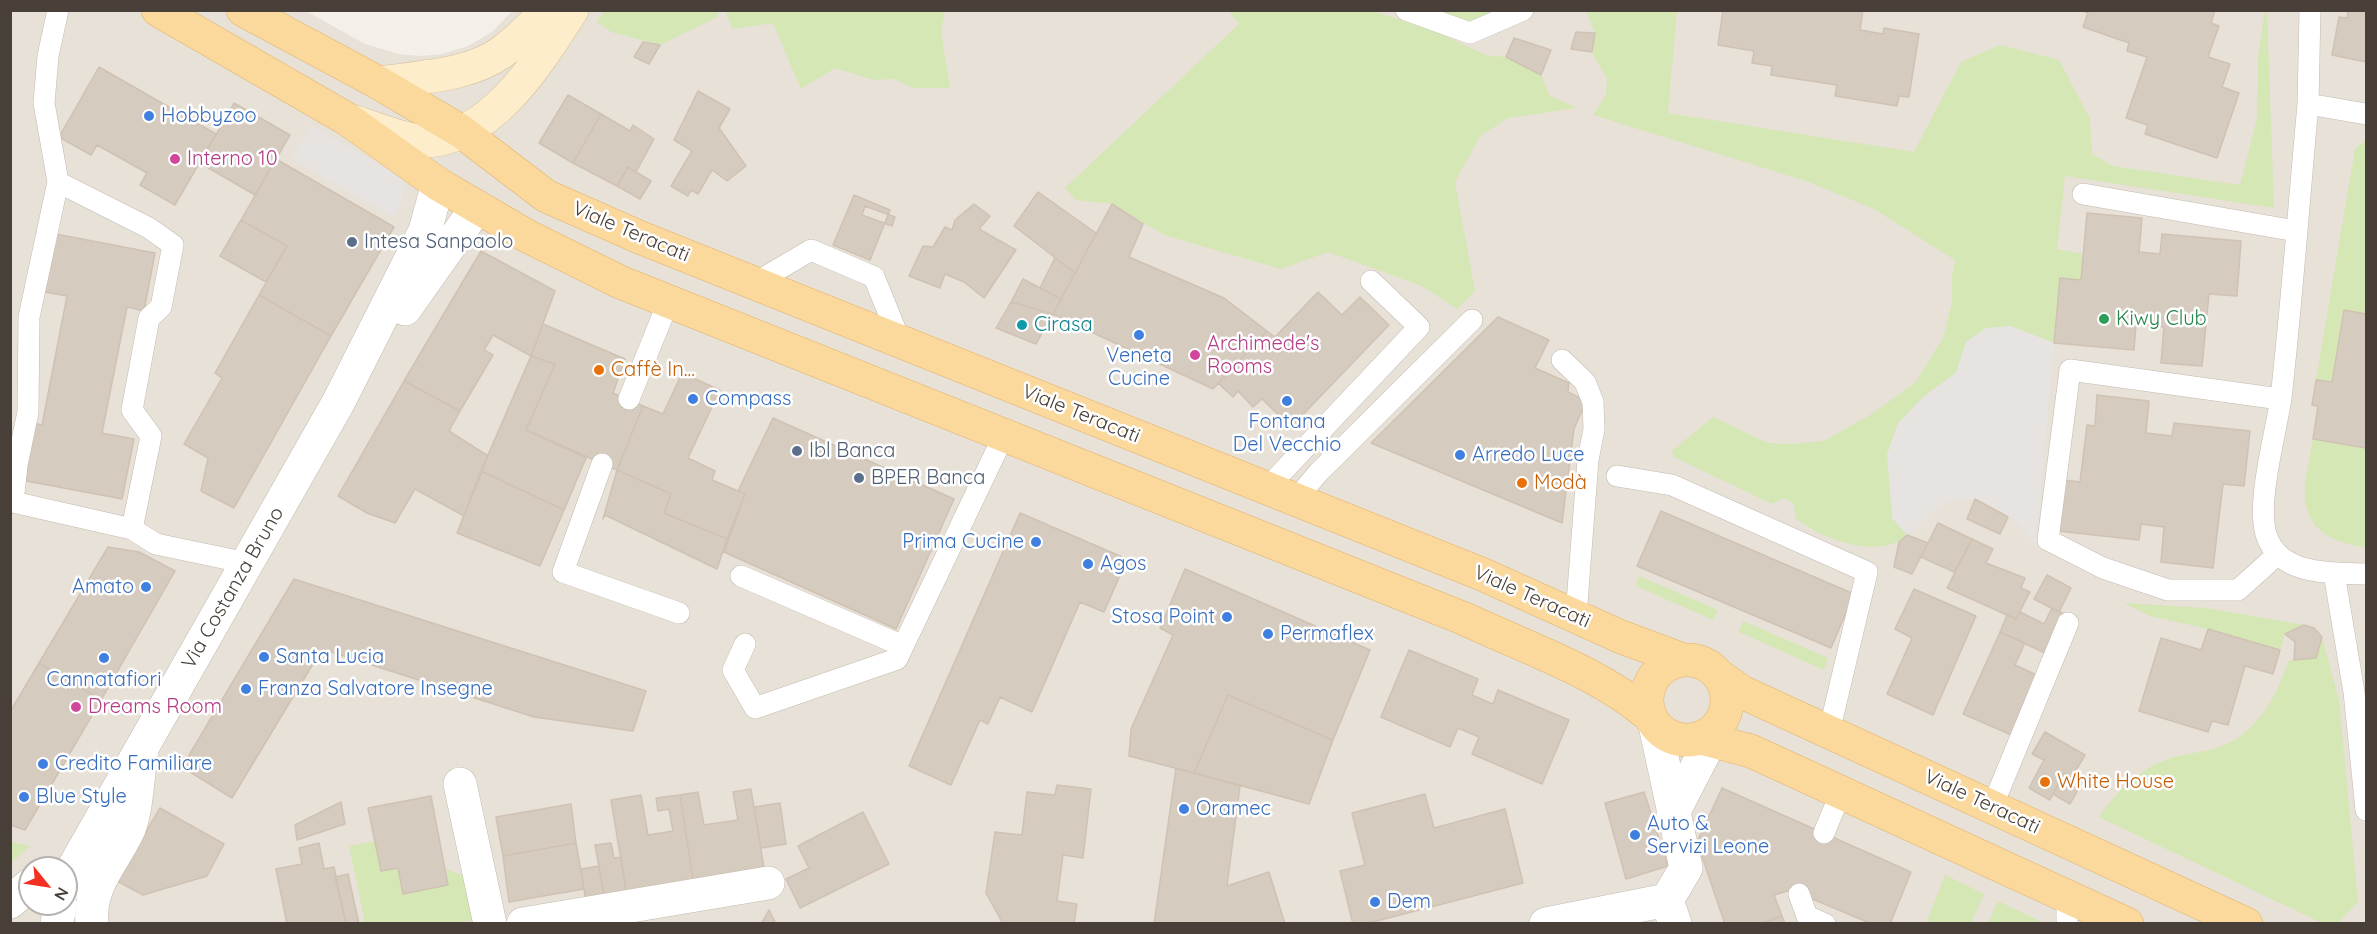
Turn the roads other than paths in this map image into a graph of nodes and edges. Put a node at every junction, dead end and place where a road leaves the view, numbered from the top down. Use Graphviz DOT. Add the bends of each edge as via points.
graph roads {
  1 [pos="58,10"];
  2 [pos="158,10"];
  3 [pos="243,10"];
  4 [pos="547,10"];
  5 [pos="572,10"];
  6 [pos="1406,10"];
  7 [pos="1523,10"];
  8 [pos="2310,10"];
  9 [pos="527,78"];
  10 [pos="380,83"];
  11 [pos="2308,104"];
  12 [pos="2367,114"];
  13 [pos="347,119"];
  14 [pos="462,132"];
  15 [pos="489,152"];
  16 [pos="58,182"];
  17 [pos="438,184"];
  18 [pos="2083,194"];
  19 [pos="477,207"];
  20 [pos="2296,231"];
  21 [pos="1371,281"];
  22 [pos="755,283"];
  23 [pos="669,300"];
  24 [pos="1472,320"];
  25 [pos="900,341"];
  26 [pos="1562,360"];
  27 [pos="629,399"];
  28 [pos="2280,399"];
  29 [pos="338,404"];
  30 [pos="1004,435"];
  31 [pos="602,464"];
  32 [pos="1617,476"];
  33 [pos="1282,494"];
  34 [pos="132,529"];
  35 [pos="2278,554"];
  36 [pos="248,563"];
  37 [pos="2334,573"];
  38 [pos="2367,574"];
  39 [pos="741,576"];
  40 [pos="679,613"];
  41 [pos="1576,616"];
  42 [pos="2068,623"];
  43 [pos="745,644"];
  44 [pos="903,646"];
  45 [pos="1683,660"];
  46 [pos="1721,677"];
  47 [pos="1652,720"];
  48 [pos="1829,732"];
  49 [pos="1710,735"];
  50 [pos="142,749"];
  51 [pos="460,784"];
  52 [pos="1841,792"];
  53 [pos="1992,807"];
  54 [pos="2367,810"];
  55 [pos="1672,813"];
  56 [pos="1824,833"];
  57 [pos="93,835"];
  58 [pos="67,856"];
  59 [pos="78,860"];
  60 [pos="768,883"];
  61 [pos="1799,894"];
  62 [pos="2067,910"];
  63 [pos="1671,912"];
  64 [pos="10,920"];
  65 [pos="26,924"];
  66 [pos="92,924"];
  67 [pos="490,924"];
  68 [pos="523,924"];
  69 [pos="1546,924"];
  70 [pos="1825,924"];
  71 [pos="2127,924"];
  72 [pos="2246,924"];
  1 -- 16 [label="lane" via="44,104"];
  2 -- 13 [label="main road"];
  3 -- 10 [label="main road"];
  4 -- 10 [label="main road" via="501,53 481,62 451,72"];
  5 -- 9 [label="main road"];
  6 -- 7 [label="lane" via="1470,33"];
  8 -- 11 [label="lane"];
  9 -- 14 [label="main road" via="482,120"];
  9 -- 15 [label="main road" via="500,124"];
  10 -- 14 [label="main road, Viale Teracati"];
  11 -- 12 [label="lane"];
  11 -- 20 [label="lane"];
  13 -- 14 [label="main road" via="421,141"];
  13 -- 17 [label="main road"];
  14 -- 15 [label="main road, Viale Teracati"];
  15 -- 22 [label="main road, Viale Teracati" via="546,196"];
  16 -- 34 [label="lane" via="149,228 173,245 161,307 149,318 132,410 151,436"];
  16 -- 34 [label="lane" via="29,317 28,412 13,502"];
  17 -- 19 [label="main road"];
  17 -- 29 [label="street" via="425,231"];
  18 -- 20 [label="lane"];
  19 -- 23 [label="main road" via="558,252"];
  19 -- 29 [label="street"];
  20 -- 28 [label="lane"];
  21 -- 33 [label="lane" via="1419,327"];
  22 -- 25 [label="main road, Viale Teracati"];
  22 -- 25 [label="lane" via="811,250 874,277"];
  23 -- 27 [label="lane"];
  23 -- 30 [label="main road"];
  24 -- 33 [label="lane" via="1319,471"];
  25 -- 33 [label="main road, Viale Teracati"];
  26 -- 41 [label="lane" via="1585,382 1594,429 1588,460"];
  28 -- 35 [label="lane" via="2263,510 2266,537"];
  28 -- 35 [label="lane" via="2070,370 2048,540 2103,568 2168,590 2238,590"];
  29 -- 36 [label="street, Via Costanza Bruno"];
  30 -- 44 [label="lane"];
  30 -- 47 [label="main road" via="1465,620 1600,681 1632,700"];
  31 -- 40 [label="lane" via="563,572"];
  32 -- 48 [label="lane" via="1671,485 1867,572"];
  33 -- 41 [label="main road, Viale Teracati" via="1485,574"];
  34 -- 36 [label="lane" via="156,544"];
  35 -- 37 [label="lane" via="2302,569"];
  36 -- 50 [label="street, Via Costanza Bruno"];
  37 -- 38 [label="lane"];
  37 -- 54 [label="lane" via="2354,692"];
  39 -- 44 [label="lane"];
  41 -- 45 [label="main road, Viale Teracati"];
  42 -- 53 [label="lane"];
  43 -- 44 [label="lane" via="733,670 755,708 897,659"];
  45 -- 46 [label="main road" via="1704,663"];
  45 -- 47 [label="main road" via="1672,662 1655,675 1647,695"];
  46 -- 48 [label="main road, Viale Teracati" via="1742,692"];
  46 -- 49 [label="main road" via="1728,697 1724,717"];
  47 -- 49 [label="main road" via="1662,732 1681,740"];
  47 -- 55 [label="street"];
  48 -- 53 [label="main road, Viale Teracati"];
  49 -- 52 [label="main road"];
  49 -- 55 [label="street"];
  50 -- 57 [label="street, Via Costanza Bruno"];
  50 -- 66 [label="street" via="130,828 95,888 90,909"];
  51 -- 67 [label="street"];
  52 -- 56 [label="lane"];
  52 -- 62 [label="main road"];
  53 -- 72 [label="main road, Viale Teracati"];
  55 -- 63 [label="street" via="1686,868"];
  57 -- 58 [label="street"];
  57 -- 59 [label="street, Via Costanza Bruno"];
  60 -- 68 [label="street"];
  61 -- 70 [label="lane" via="1807,916"];
  62 -- 71 [label="main road"];
  63 -- 69 [label="street"];
  64 -- 65 [label="street"];
}
